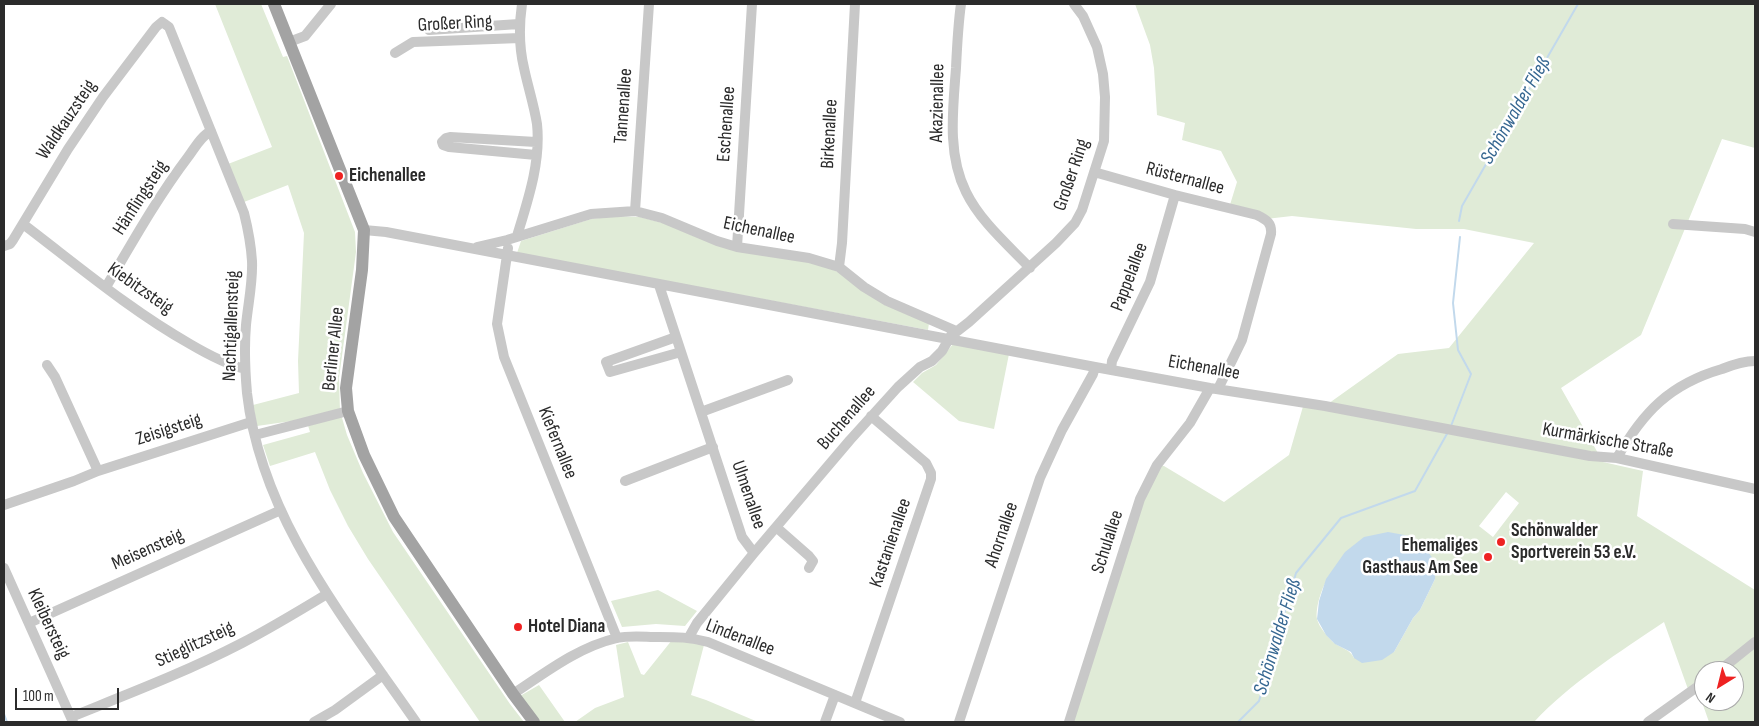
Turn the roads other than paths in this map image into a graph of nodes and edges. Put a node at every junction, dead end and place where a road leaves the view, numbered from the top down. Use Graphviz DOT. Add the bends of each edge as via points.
graph roads {
  1 [pos="274,4"];
  2 [pos="331,4"];
  3 [pos="522,4"];
  4 [pos="648,4"];
  5 [pos="752,4"];
  6 [pos="855,4"];
  7 [pos="961,4"];
  8 [pos="1074,4"];
  9 [pos="166,23"];
  10 [pos="519,24"];
  11 [pos="429,30"];
  12 [pos="520,38"];
  13 [pos="289,42"];
  14 [pos="395,53"];
  15 [pos="210,132"];
  16 [pos="536,142"];
  17 [pos="536,155"];
  18 [pos="1094,172"];
  19 [pos="1175,195"];
  20 [pos="635,211"];
  21 [pos="1266,219"];
  22 [pos="23,224"];
  23 [pos="1673,224"];
  24 [pos="364,230"];
  25 [pos="1755,232"];
  26 [pos="512,238"];
  27 [pos="5,246"];
  28 [pos="737,247"];
  29 [pos="471,248"];
  30 [pos="506,254"];
  31 [pos="839,266"];
  32 [pos="1030,268"];
  33 [pos="659,285"];
  34 [pos="106,287"];
  35 [pos="676,336"];
  36 [pos="948,339"];
  37 [pos="681,352"];
  38 [pos="1755,361"];
  39 [pos="47,365"];
  40 [pos="1095,367"];
  41 [pos="245,369"];
  42 [pos="1111,369"];
  43 [pos="788,380"];
  44 [pos="1214,389"];
  45 [pos="348,412"];
  46 [pos="701,412"];
  47 [pos="871,416"];
  48 [pos="251,422"];
  49 [pos="1451,431"];
  50 [pos="255,435"];
  51 [pos="713,447"];
  52 [pos="1617,458"];
  53 [pos="98,470"];
  54 [pos="625,482"];
  55 [pos="1755,488"];
  56 [pos="4,505"];
  57 [pos="281,510"];
  58 [pos="776,527"];
  59 [pos="754,553"];
  60 [pos="4,568"];
  61 [pos="809,568"];
  62 [pos="327,594"];
  63 [pos="29,624"];
  64 [pos="689,637"];
  65 [pos="617,638"];
  66 [pos="1755,642"];
  67 [pos="1732,661"];
  68 [pos="384,675"];
  69 [pos="1694,689"];
  70 [pos="513,694"];
  71 [pos="836,695"];
  72 [pos="855,703"];
  73 [pos="72,720"];
  74 [pos="314,722"];
  75 [pos="416,722"];
  76 [pos="534,722"];
  77 [pos="825,722"];
  78 [pos="900,722"];
  79 [pos="958,722"];
  80 [pos="1069,722"];
  81 [pos="1649,722"];
  1 -- 13 [label="main road, Berliner Allee"];
  2 -- 13 [label="street" via="305,36"];
  3 -- 10 [label="street, Großer Ring"];
  4 -- 20 [label="street, Tannenallee"];
  5 -- 28 [label="street, Eschenallee"];
  6 -- 31 [label="street, Birkenallee"];
  7 -- 32 [label="street, Akazienallee" via="952,124 957,168 966,194 981,215"];
  8 -- 18 [label="street, Großer Ring" via="1097,47 1102,74 1104,141"];
  9 -- 15 [label="street, Nachtigallensteig"];
  9 -- 22 [label="street, Waldkauzsteig" via="156,27 103,97"];
  10 -- 11 [label="street, Großer Ring"];
  10 -- 12 [label="street, Großer Ring"];
  12 -- 14 [label="street, Großer Ring" via="414,42"];
  12 -- 16 [label="street, Großer Ring" via="534,104"];
  13 -- 24 [label="main road, Berliner Allee"];
  15 -- 34 [label="street, Hänflingsteig" via="176,173"];
  15 -- 41 [label="street, Nachtigallensteig" via="244,213 250,244 252,263"];
  16 -- 17 [label="street, Großer Ring"];
  16 -- 17 [label="street" via="450,137 442,142 449,148"];
  17 -- 26 [label="street, Großer Ring" via="532,186"];
  18 -- 19 [label="street, Rüsternallee"];
  18 -- 32 [label="street, Großer Ring" via="1075,223"];
  19 -- 21 [label="street, Rüsternallee"];
  19 -- 42 [label="street, Pappelallee" via="1150,282"];
  20 -- 26 [label="street, Eichenallee" via="591,214"];
  20 -- 28 [label="street, Eichenallee"];
  21 -- 44 [label="street, Schulallee" via="1272,228 1271,234 1238,349"];
  22 -- 27 [label="street, Waldkauzsteig"];
  22 -- 34 [label="street, Kiebitzsteig"];
  23 -- 25 [label="street"];
  24 -- 29 [label="street, Eichenallee"];
  24 -- 45 [label="main road, Berliner Allee" via="362,270 346,388"];
  26 -- 29 [label="street, Eichenallee"];
  26 -- 30 [label="street"];
  28 -- 31 [label="street, Eichenallee"];
  29 -- 30 [label="street, Eichenallee"];
  30 -- 33 [label="street, Eichenallee"];
  30 -- 65 [label="street, Kiefernallee" via="497,324 504,357"];
  31 -- 36 [label="street, Eichenallee" via="887,301 954,330"];
  32 -- 36 [label="street, Großer Ring"];
  33 -- 35 [label="street, Ulmenallee"];
  33 -- 36 [label="street, Eichenallee"];
  34 -- 41 [label="street, Kiebitzsteig" via="174,335 211,356"];
  35 -- 37 [label="street, Ulmenallee"];
  35 -- 37 [label="street" via="606,362 610,372"];
  36 -- 40 [label="street, Eichenallee"];
  36 -- 47 [label="street, Buchenallee" via="932,361 909,376"];
  37 -- 46 [label="street, Ulmenallee"];
  38 -- 52 [label="street" via="1707,373 1674,389 1643,419"];
  39 -- 53 [label="street"];
  40 -- 42 [label="street, Eichenallee"];
  40 -- 79 [label="street, Ahornallee" via="1040,478"];
  41 -- 48 [label="street, Nachtigallensteig"];
  42 -- 44 [label="street, Eichenallee"];
  43 -- 46 [label="street"];
  44 -- 49 [label="street, Eichenallee"];
  44 -- 80 [label="street, Schulallee" via="1157,465 1140,499"];
  45 -- 50 [label="street"];
  45 -- 70 [label="main road, Berliner Allee" via="364,455 394,517"];
  46 -- 51 [label="street, Ulmenallee"];
  47 -- 58 [label="street, Buchenallee"];
  47 -- 72 [label="street, Kastanienallee" via="926,463 931,479"];
  48 -- 50 [label="street, Nachtigallensteig"];
  48 -- 53 [label="street, Zeisigsteig"];
  49 -- 52 [label="street, Kurmärkische Straße"];
  50 -- 57 [label="street, Nachtigallensteig"];
  51 -- 54 [label="street, Ulmenallee"];
  51 -- 59 [label="street, Ulmenallee" via="742,537"];
  52 -- 55 [label="street, Kurmärkische Straße"];
  53 -- 56 [label="street, Zeisigsteig"];
  57 -- 62 [label="street, Nachtigallensteig"];
  57 -- 63 [label="street, Meisensteig"];
  58 -- 59 [label="street, Buchenallee"];
  58 -- 61 [label="street" via="809,556 813,561"];
  59 -- 64 [label="street, Buchenallee"];
  60 -- 63 [label="street, Kleibersteig"];
  62 -- 68 [label="street, Nachtigallensteig"];
  62 -- 73 [label="street, Stieglitzsteig" via="222,653"];
  63 -- 73 [label="street, Kleibersteig"];
  64 -- 65 [label="street, Lindenallee"];
  64 -- 71 [label="street, Lindenallee"];
  65 -- 70 [label="street, Lindenallee" via="571,656"];
  66 -- 67 [label="street"];
  68 -- 74 [label="street"];
  68 -- 75 [label="street, Nachtigallensteig"];
  69 -- 81 [label="street"];
  70 -- 76 [label="main road, Berliner Allee"];
  71 -- 72 [label="street, Lindenallee"];
  71 -- 77 [label="street"];
  72 -- 78 [label="street, Lindenallee"];
}
